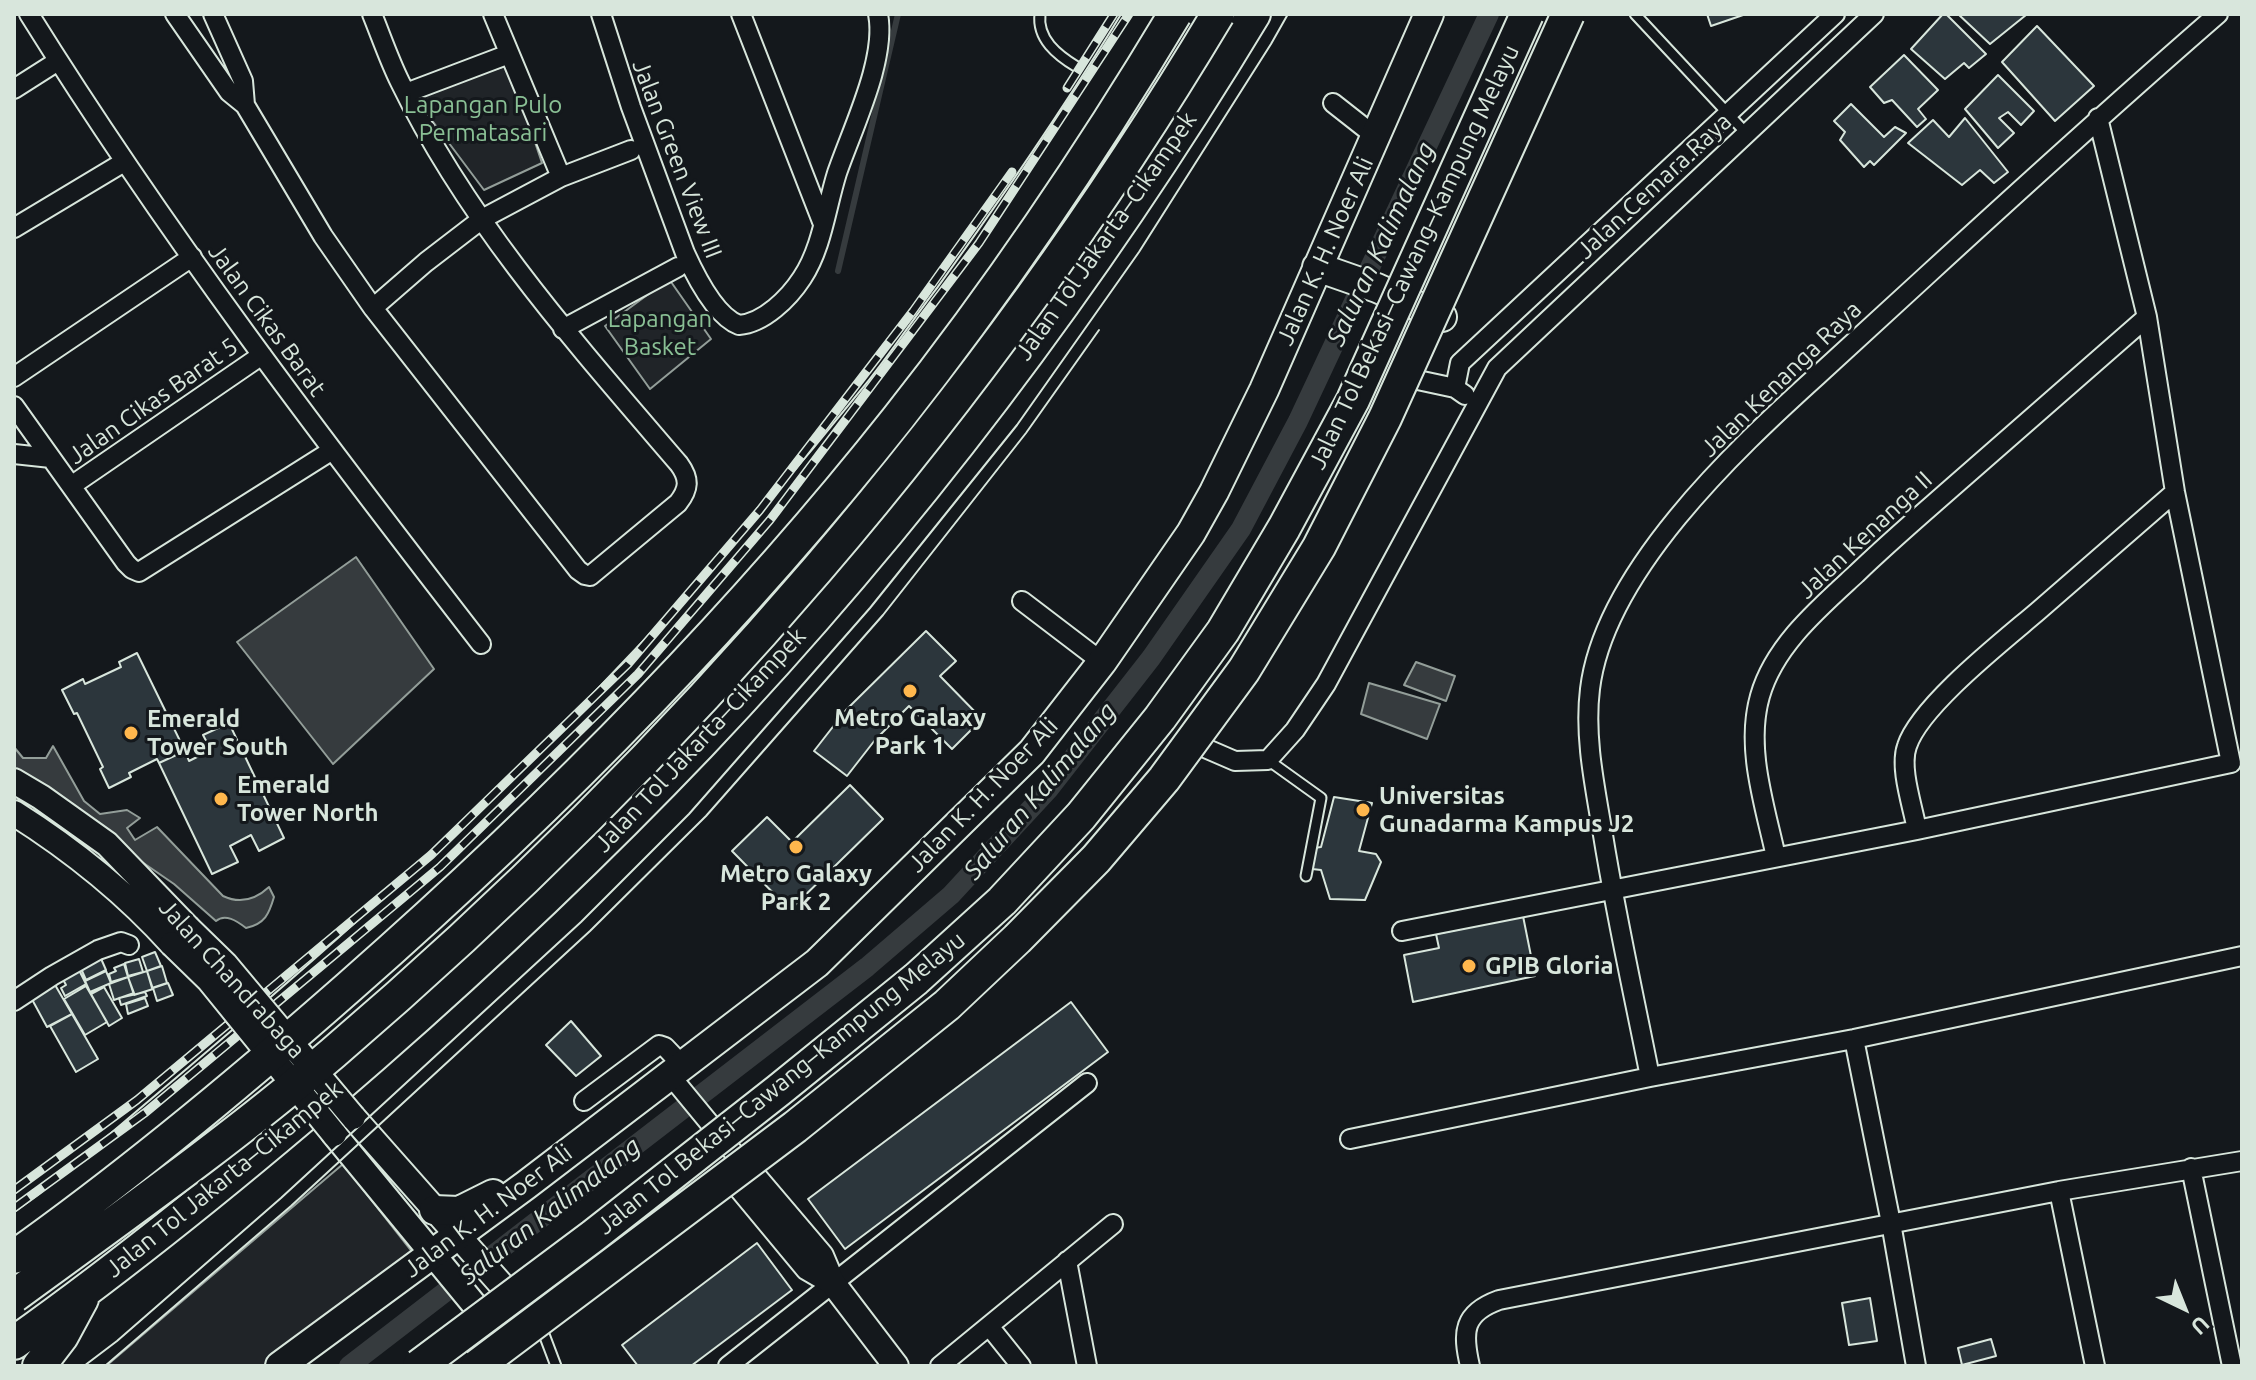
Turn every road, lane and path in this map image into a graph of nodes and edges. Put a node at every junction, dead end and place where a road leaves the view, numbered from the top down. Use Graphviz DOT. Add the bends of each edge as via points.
graph roads {
  1 [pos="29,14"];
  2 [pos="175,14"];
  3 [pos="213,14"];
  4 [pos="372,14"];
  5 [pos="493,14"];
  6 [pos="601,14"];
  7 [pos="741,14"];
  8 [pos="878,14"];
  9 [pos="1040,14"];
  10 [pos="1141,14"];
  11 [pos="1175,14"];
  12 [pos="1218,14"];
  13 [pos="1254,14"];
  14 [pos="1429,14"];
  15 [pos="1527,14"];
  16 [pos="1568,14"];
  17 [pos="1581,14"];
  18 [pos="1635,14"];
  19 [pos="1835,14"];
  20 [pos="1874,14"];
  21 [pos="2218,14"];
  22 [pos="509,54"];
  23 [pos="58,61"];
  24 [pos="1077,67"];
  25 [pos="14,89"];
  26 [pos="406,93"];
  27 [pos="1333,103"];
  28 [pos="245,105"];
  29 [pos="1727,113"];
  30 [pos="2098,118"];
  31 [pos="1746,133"];
  32 [pos="1375,136"];
  33 [pos="631,150"];
  34 [pos="124,162"];
  35 [pos="561,177"];
  36 [pos="482,219"];
  37 [pos="823,224"];
  38 [pos="14,228"];
  39 [pos="192,257"];
  40 [pos="678,267"];
  41 [pos="1324,270"];
  42 [pos="373,308"];
  43 [pos="1442,317"];
  44 [pos="2147,317"];
  45 [pos="563,329"];
  46 [pos="262,355"];
  47 [pos="14,377"];
  48 [pos="1413,379"];
  49 [pos="1455,388"];
  50 [pos="1478,402"];
  51 [pos="14,406"];
  52 [pos="331,451"];
  53 [pos="14,454"];
  54 [pos="51,458"];
  55 [pos="71,486"];
  56 [pos="2175,492"];
  57 [pos="1022,601"];
  58 [pos="481,644"];
  59 [pos="1102,662"];
  60 [pos="1198,745"];
  61 [pos="1268,760"];
  62 [pos="14,781"];
  63 [pos="14,813"];
  64 [pos="1917,830"];
  65 [pos="1776,857"];
  66 [pos="1306,876"];
  67 [pos="1612,890"];
  68 [pos="1402,931"];
  69 [pos="129,945"];
  70 [pos="2242,956"];
  71 [pos="14,1001"];
  72 [pos="1854,1039"];
  73 [pos="677,1075"];
  74 [pos="1650,1077"];
  75 [pos="1087,1083"];
  76 [pos="584,1101"];
  77 [pos="1350,1139"];
  78 [pos="2242,1161"];
  79 [pos="2191,1168"];
  80 [pos="741,1175"];
  81 [pos="526,1185"];
  82 [pos="2059,1191"];
  83 [pos="434,1210"];
  84 [pos="1891,1223"];
  85 [pos="1113,1224"];
  86 [pos="14,1233"];
  87 [pos="464,1240"];
  88 [pos="14,1257"];
  89 [pos="437,1259"];
  90 [pos="1067,1261"];
  91 [pos="832,1282"];
  92 [pos="85,1293"];
  93 [pos="14,1296"];
  94 [pos="525,1311"];
  95 [pos="489,1323"];
  96 [pos="989,1326"];
  97 [pos="14,1343"];
  98 [pos="737,1363"];
  99 [pos="1909,1365"];
  100 [pos="39,1366"];
  101 [pos="280,1366"];
  102 [pos="419,1366"];
  103 [pos="451,1366"];
  104 [pos="477,1366"];
  105 [pos="495,1366"];
  106 [pos="556,1366"];
  107 [pos="896,1366"];
  108 [pos="940,1366"];
  109 [pos="1021,1366"];
  110 [pos="1087,1366"];
  111 [pos="1470,1366"];
  112 [pos="2095,1366"];
  113 [pos="2232,1366"];
  1 -- 23 [label="street, Jalan Cikas Barat"];
  2 -- 28 [label="street" via="229,92"];
  3 -- 28 [label="street" via="243,81"];
  4 -- 26 [label="street"];
  5 -- 22 [label="street"];
  6 -- 37 [label="street, Jalan Green View III" via="685,253 704,289 729,319 749,323 783,300 807,270"];
  7 -- 37 [label="street"];
  8 -- 37 [label="street, Jalan Green View III" via="874,66"];
  9 -- 24 [label="lane" via="1042,38"];
  10 -- 86 [label="highway" via="1039,173 884,388 748,551 638,671 394,910"];
  11 -- 88 [label="highway, bridge" via="1073,176 897,419 646,704 492,858 295,1035"];
  12 -- 93 [label="highway, bridge" via="1087,218 1002,338 828,557 710,690 499,904 332,1053 210,1153"];
  13 -- 92 [label="highway, Jalan Tol Jakarta–Cikampek" via="1053,318 942,465 743,697 495,947 263,1152"];
  14 -- 32 [label="main road, Jalan K. H. Noer Ali"];
  15 -- 102 [label="highway, Jalan Tol Bekasi–Cawang–Kampung Melayu, bridge" via="1353,400 1284,528 1223,631 1081,816 1002,901 916,979 630,1207"];
  16 -- 104 [label="highway, Jalan Tol Bekasi–Cawang–Kampung Melayu, bridge" via="1385,418 1319,547 1244,670 1164,779 1086,869 947,1005 795,1127"];
  17 -- 43 [label="main road"];
  18 -- 29 [label="lane"];
  19 -- 29 [label="street, Jalan Cemara Raya"];
  20 -- 31 [label="street, Jalan Cemara Raya"];
  21 -- 30 [label="street, Jalan Kenanga Raya"];
  22 -- 26 [label="street"];
  22 -- 35 [label="street"];
  23 -- 25 [label="street"];
  23 -- 34 [label="street, Jalan Cikas Barat"];
  26 -- 36 [label="street"];
  27 -- 32 [label="street"];
  28 -- 42 [label="street"];
  29 -- 31 [label="lane"];
  29 -- 49 [label="street, Jalan Cemara Raya" via="1460,363"];
  30 -- 44 [label="street"];
  30 -- 67 [label="street, Jalan Kenanga Raya" via="1778,411 1674,522 1623,596 1597,658 1589,710 1593,775"];
  31 -- 50 [label="street, Jalan Cemara Raya" via="1497,368"];
  32 -- 41 [label="main road, Jalan K. H. Noer Ali"];
  33 -- 35 [label="street"];
  34 -- 38 [label="street"];
  34 -- 39 [label="street, Jalan Cikas Barat"];
  35 -- 36 [label="street"];
  36 -- 42 [label="street"];
  36 -- 45 [label="street"];
  39 -- 46 [label="street, Jalan Cikas Barat"];
  39 -- 47 [label="street"];
  40 -- 45 [label="street"];
  41 -- 43 [label="main road"];
  41 -- 59 [label="main road, Jalan K. H. Noer Ali" via="1191,533"];
  42 -- 45 [label="street" via="578,570 590,576 678,503 687,490 687,478"];
  43 -- 48 [label="main road"];
  44 -- 56 [label="street"];
  44 -- 65 [label="street, Jalan Kenanga II" via="1879,552 1800,628 1779,656 1766,676 1755,724 1758,775"];
  46 -- 52 [label="street, Jalan Cikas Barat"];
  46 -- 55 [label="street, Jalan Cikas Barat 5"];
  48 -- 49 [label="street"];
  48 -- 60 [label="main road" via="1356,498 1297,603"];
  49 -- 50 [label="street"];
  50 -- 61 [label="street, Jalan Cemara Raya" via="1326,684"];
  51 -- 54 [label="street"];
  52 -- 55 [label="street" via="139,572 129,567"];
  52 -- 58 [label="street, Jalan Cikas Barat"];
  53 -- 54 [label="street"];
  54 -- 55 [label="street"];
  56 -- 64 [label="street" via="1981,660 1914,730 1904,765"];
  56 -- 64 [label="street" via="2231,763"];
  57 -- 59 [label="street"];
  59 -- 73 [label="main road, Jalan K. H. Noer Ali" via="1032,752 817,963"];
  60 -- 61 [label="street" via="1235,761"];
  60 -- 80 [label="main road" via="1098,863 1013,950 950,1009"];
  61 -- 66 [label="lane" via="1321,798"];
  62 -- 83 [label="street, Jalan Chandrabaga, bridge" via="107,844 225,964"];
  63 -- 89 [label="street, Jalan Chandrabaga, bridge" via="144,912 209,980"];
  64 -- 65 [label="street"];
  65 -- 67 [label="street"];
  67 -- 68 [label="street"];
  67 -- 74 [label="street, Jalan Kenanga Raya"];
  69 -- 71 [label="street" via="121,942 98,950"];
  70 -- 72 [label="street"];
  72 -- 74 [label="street"];
  72 -- 84 [label="street"];
  73 -- 76 [label="street" via="665,1047 659,1045"];
  73 -- 80 [label="street"];
  73 -- 81 [label="main road, Jalan K. H. Noer Ali"];
  74 -- 77 [label="street"];
  75 -- 91 [label="street"];
  78 -- 79 [label="street"];
  79 -- 82 [label="street"];
  79 -- 113 [label="street"];
  80 -- 91 [label="street" via="821,1256"];
  80 -- 94 [label="main road" via="653,1244"];
  81 -- 83 [label="main road" via="459,1211"];
  81 -- 87 [label="main road, Jalan K. H. Noer Ali"];
  82 -- 84 [label="street"];
  82 -- 112 [label="street"];
  83 -- 87 [label="street, Jalan Chandrabaga"];
  84 -- 99 [label="street"];
  84 -- 111 [label="street" via="1499,1300 1478,1310 1467,1323"];
  85 -- 90 [label="street"];
  87 -- 89 [label="main road, Jalan K. H. Noer Ali"];
  87 -- 94 [label="street, Jalan Chandrabaga"];
  89 -- 95 [label="street, Jalan Chandrabaga"];
  89 -- 101 [label="main road, Jalan K. H. Noer Ali"];
  90 -- 96 [label="street"];
  90 -- 110 [label="street"];
  91 -- 98 [label="street"];
  91 -- 107 [label="street"];
  92 -- 97 [label="highway, Jalan Tol Jakarta–Cikampek"];
  92 -- 100 [label="highway"];
  94 -- 95 [label="main road"];
  94 -- 105 [label="main road"];
  94 -- 106 [label="lane"];
  95 -- 103 [label="main road"];
  96 -- 108 [label="street"];
  96 -- 109 [label="street"];
}
